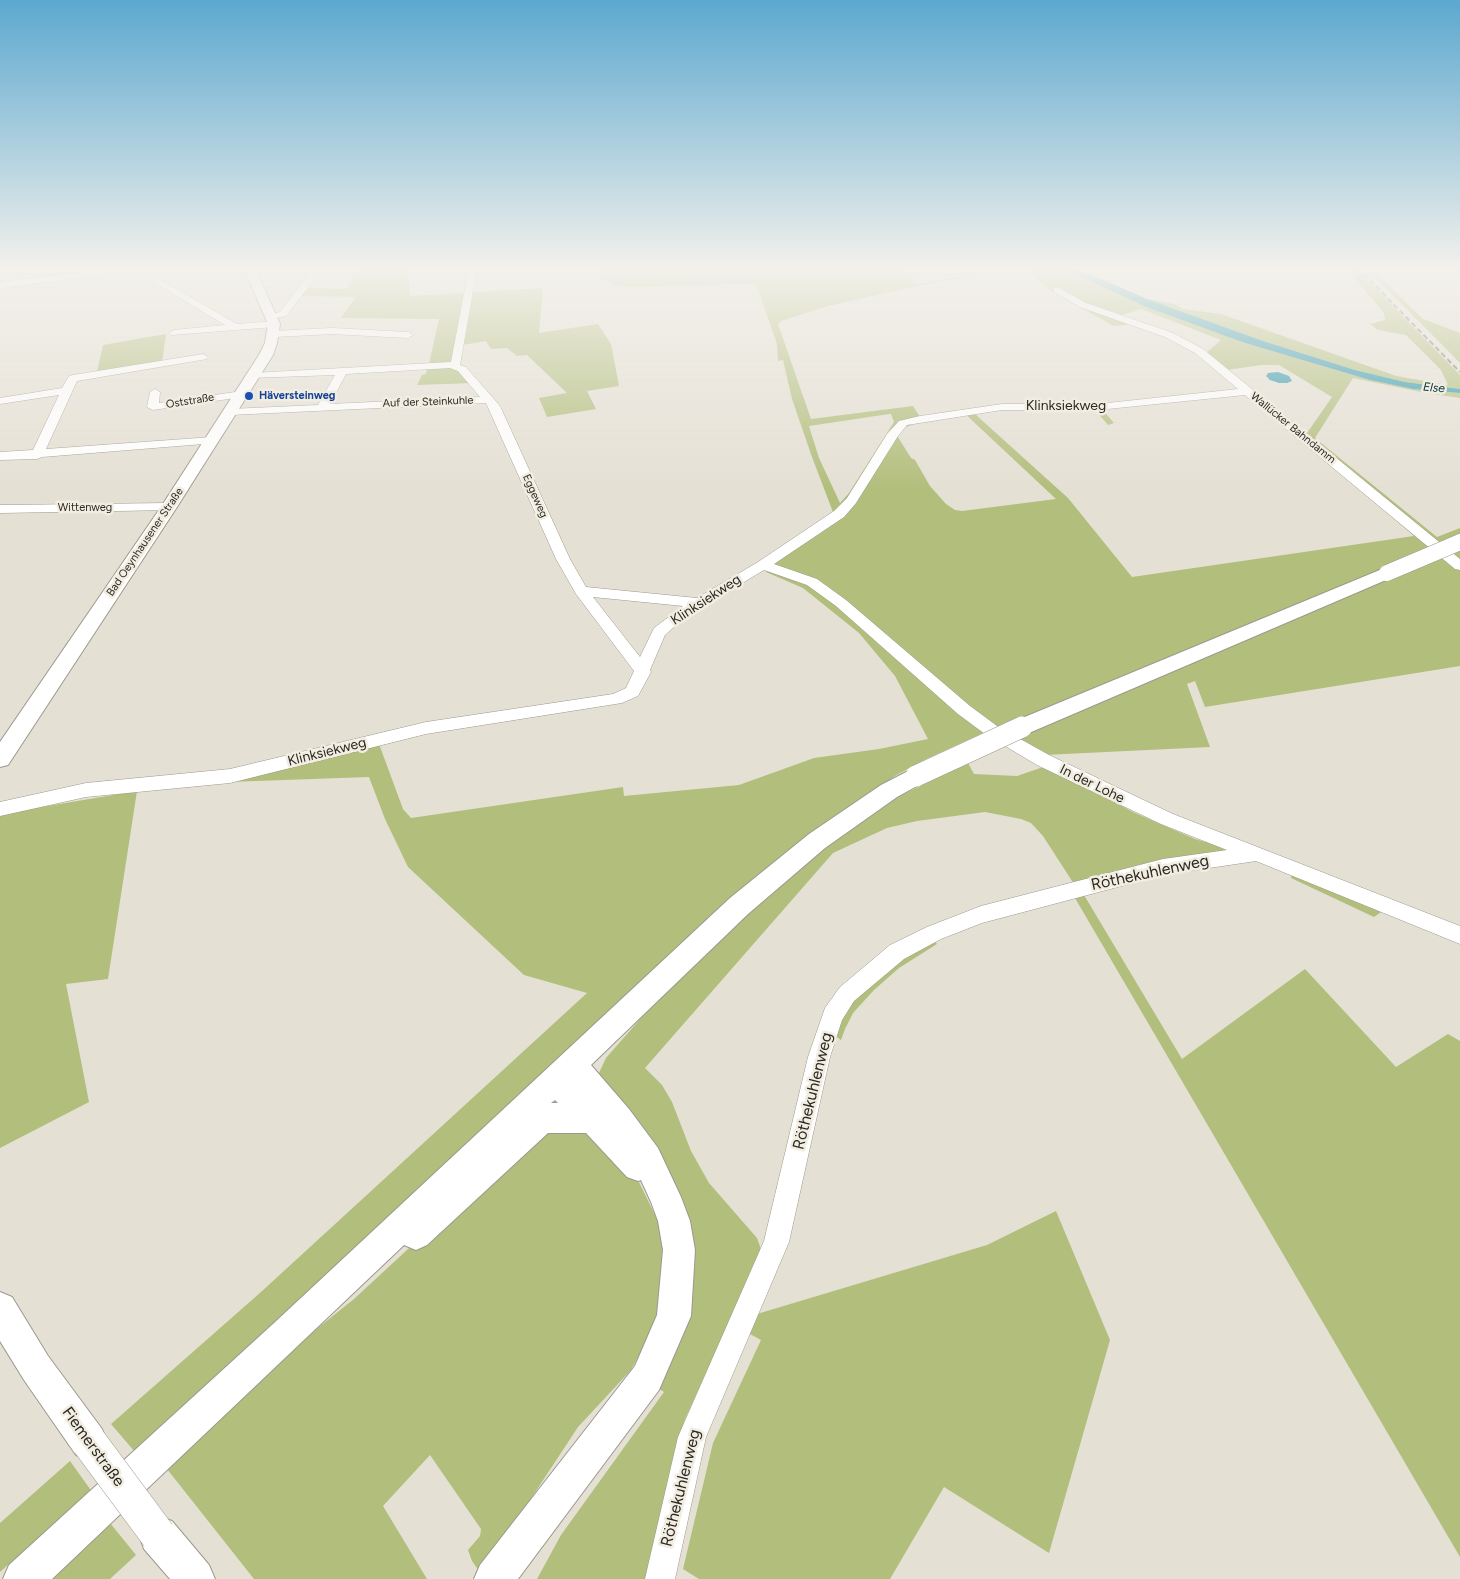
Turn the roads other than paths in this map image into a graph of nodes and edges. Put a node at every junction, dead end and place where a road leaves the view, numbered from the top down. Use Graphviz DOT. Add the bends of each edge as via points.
graph roads {
  1 [pos="269,342"];
  2 [pos="460,342"];
  3 [pos="1184,342"];
  4 [pos="203,357"];
  5 [pos="455,366"];
  6 [pos="342,371"];
  7 [pos="253,376"];
  8 [pos="1248,391"];
  9 [pos="155,392"];
  10 [pos="64,394"];
  11 [pos="242,394"];
  12 [pos="490,400"];
  13 [pos="0,401"];
  14 [pos="323,406"];
  15 [pos="230,412"];
  16 [pos="212,441"];
  17 [pos="37,455"];
  18 [pos="0,456"];
  19 [pos="169,507"];
  20 [pos="0,508"];
  21 [pos="1460,542"];
  22 [pos="763,565"];
  23 [pos="1460,566"];
  24 [pos="581,592"];
  25 [pos="698,603"];
  26 [pos="643,672"];
  27 [pos="1,754"];
  28 [pos="0,809"];
  29 [pos="1257,853"];
  30 [pos="1460,935"];
  31 [pos="565,1073"];
  32 [pos="594,1120"];
  33 [pos="665,1196"];
  34 [pos="0,1309"];
  35 [pos="285,1336"];
  36 [pos="569,1481"];
  37 [pos="23,1579"];
  38 [pos="195,1579"];
  39 [pos="494,1579"];
  40 [pos="512,1579"];
  41 [pos="660,1579"];
  1 -- 7 [label="main road, Bad Oeynhausener Straße" via="266,355"];
  2 -- 5 [label="street"];
  3 -- 8 [label="street, Wallücker Bahndamm"];
  4 -- 10 [label="street" via="159,369 73,378"];
  5 -- 6 [label="street"];
  5 -- 12 [label="street, Auf der Steinkuhle" via="462,369"];
  6 -- 7 [label="street"];
  6 -- 14 [label="street"];
  7 -- 11 [label="main road, Bad Oeynhausener Straße"];
  8 -- 22 [label="street, Klinksiekweg" via="1098,407 1002,407 903,424 839,514"];
  8 -- 23 [label="street, Wallücker Bahndamm"];
  9 -- 11 [label="street, Oststraße" via="153,407"];
  10 -- 13 [label="street"];
  10 -- 17 [label="street"];
  11 -- 15 [label="main road, Bad Oeynhausener Straße"];
  12 -- 14 [label="street, Auf der Steinkuhle"];
  12 -- 24 [label="street, Eggeweg"];
  14 -- 15 [label="street, Auf der Steinkuhle"];
  15 -- 16 [label="main road, Bad Oeynhausener Straße"];
  16 -- 17 [label="street"];
  16 -- 19 [label="main road, Bad Oeynhausener Straße"];
  17 -- 18 [label="street"];
  19 -- 20 [label="street, Wittenweg"];
  19 -- 27 [label="main road, Bad Oeynhausener Straße"];
  21 -- 31 [label="main road, bridge" via="1022,727 916,776 853,815 781,870 739,906"];
  22 -- 25 [label="street, Klinksiekweg"];
  22 -- 29 [label="street, In der Lohe" via="812,582 841,603 964,710 1043,760 1141,808"];
  24 -- 25 [label="street"];
  24 -- 26 [label="street, Eggeweg"];
  25 -- 26 [label="street, Klinksiekweg" via="659,632"];
  26 -- 28 [label="street, Klinksiekweg" via="632,692 616,699 426,728 230,776 86,790"];
  29 -- 30 [label="street, In der Lohe"];
  29 -- 41 [label="street, Röthekuhlenweg" via="1163,867 981,915 897,952 847,994 833,1015 819,1057 776,1242 692,1437"];
  31 -- 32 [label="main road"];
  31 -- 33 [label="main road" via="625,1127 647,1159"];
  31 -- 35 [label="main road"];
  32 -- 33 [label="main road"];
  32 -- 35 [label="main road" via="574,1117 542,1119 367,1278"];
  33 -- 36 [label="main road" via="679,1250 674,1316 647,1378"];
  34 -- 38 [label="main road, Fiemerstraße, bridge" via="36,1368 89,1442 158,1536"];
  35 -- 37 [label="main road"];
  36 -- 39 [label="main road"];
  36 -- 40 [label="main road"];
}
